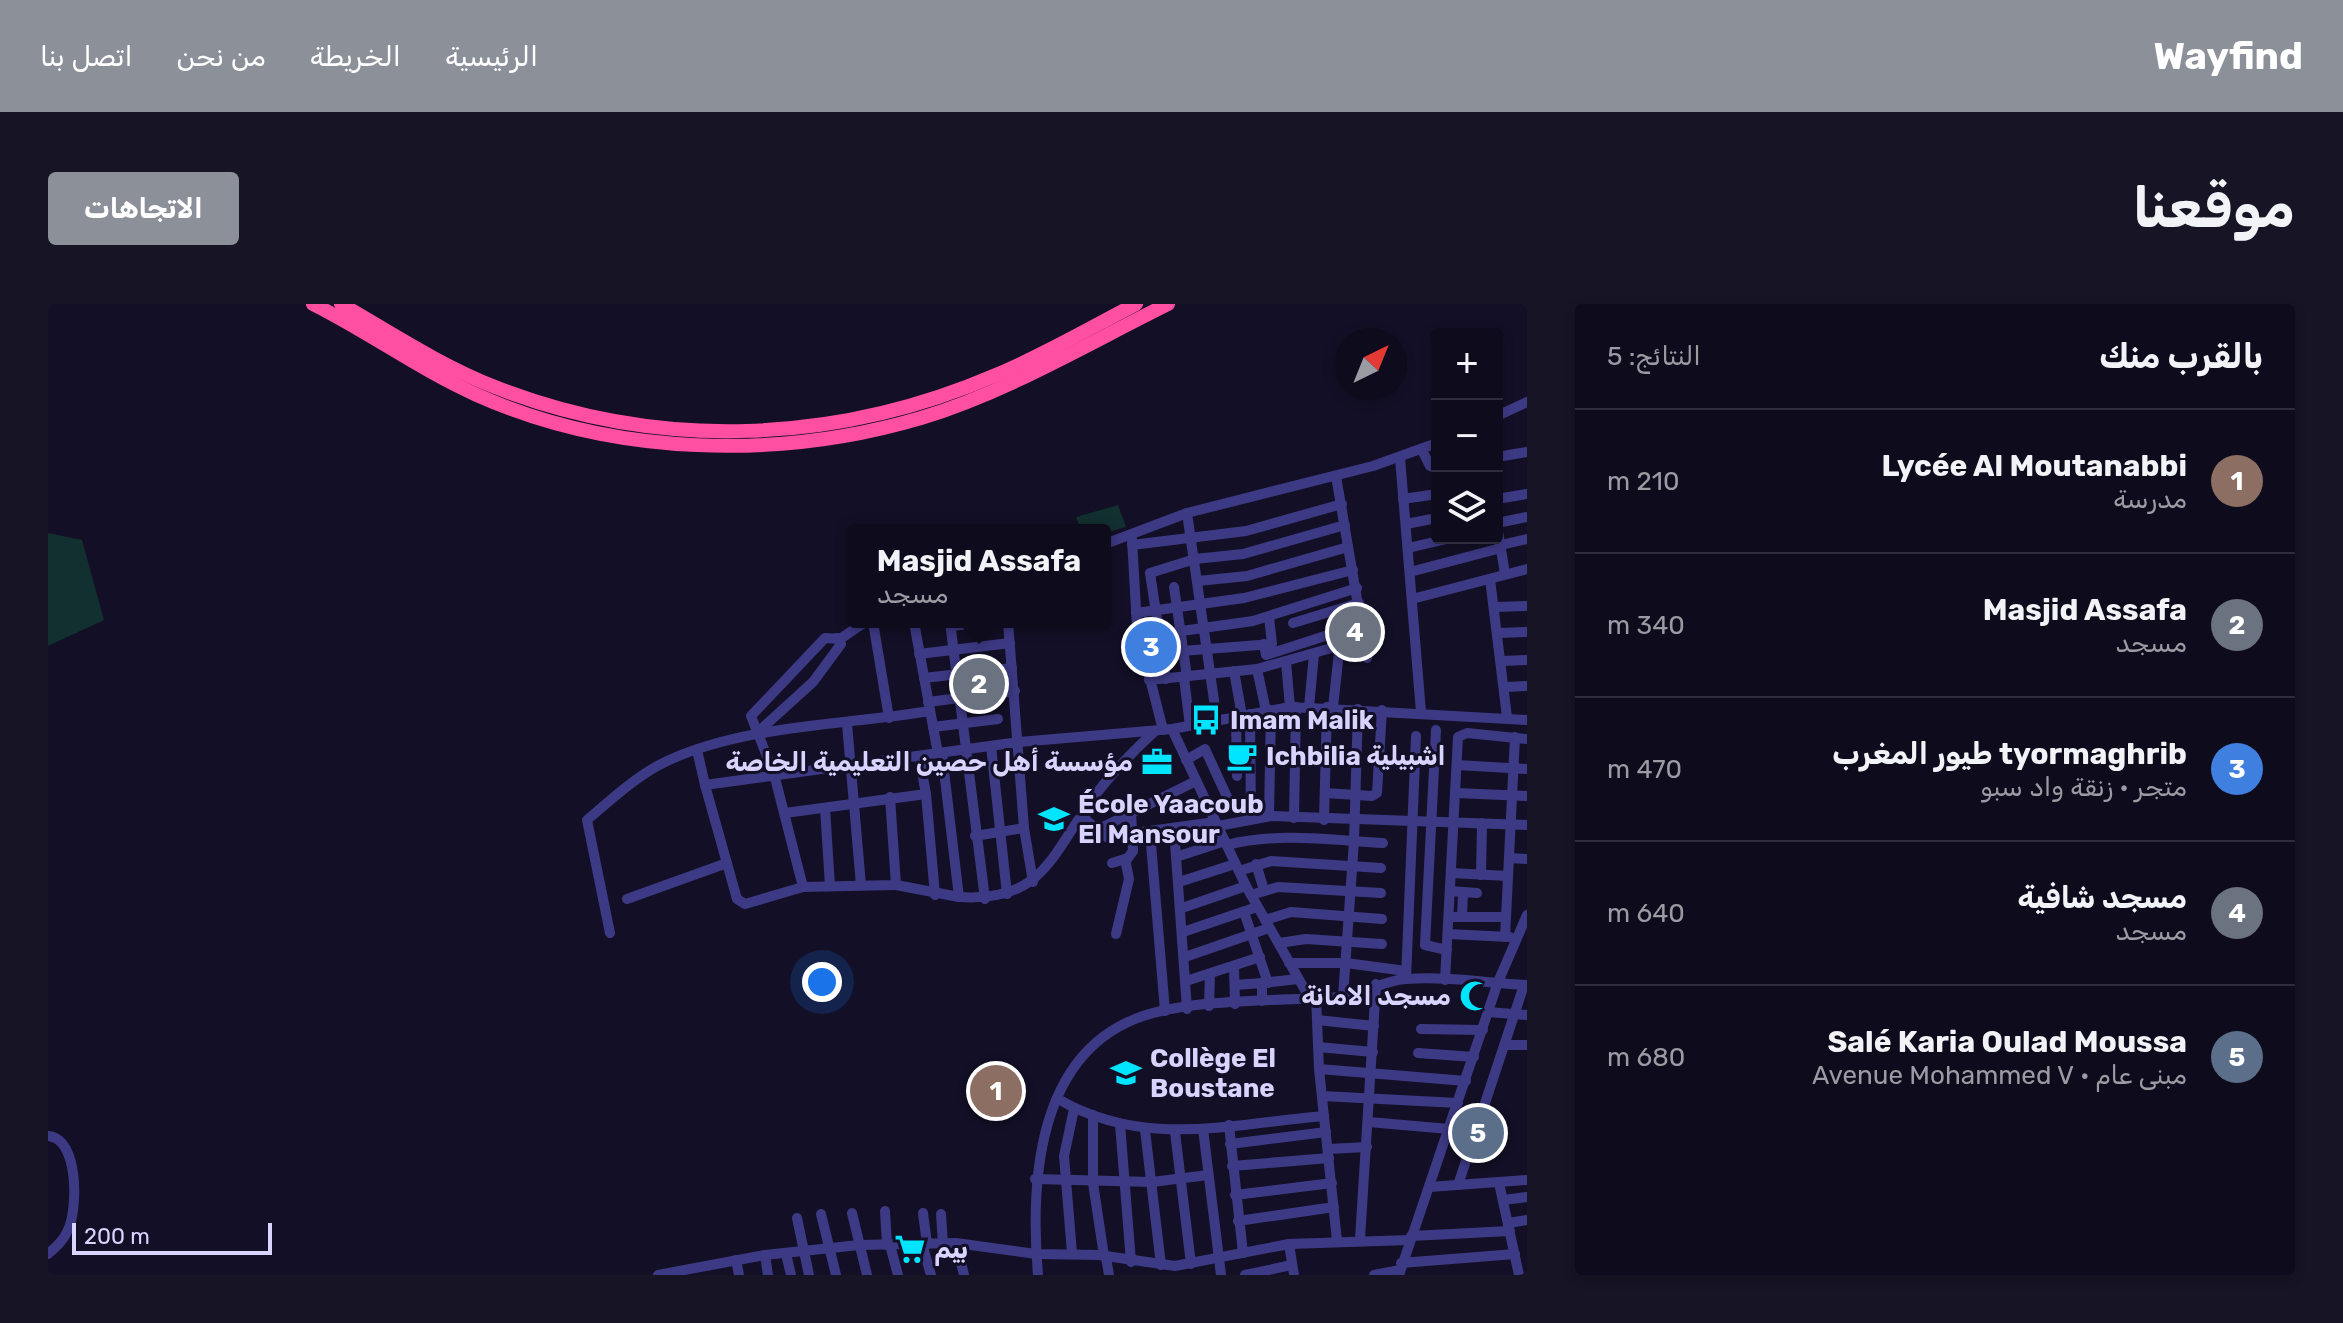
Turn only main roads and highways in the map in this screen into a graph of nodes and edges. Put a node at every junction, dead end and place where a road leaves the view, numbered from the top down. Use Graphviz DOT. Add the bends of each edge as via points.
graph roads {
  1 [pos="313,304"];
  2 [pos="341,304"];
  3 [pos="1136,304"];
  4 [pos="1168,304"];
  1 -- 4 [label="highway" via="435,375 521,412 641,439 747,446 851,434 921,418 1030,373"];
  2 -- 3 [label="highway" via="459,371 540,402 651,427 746,432 832,425 943,396 998,375"];
}
